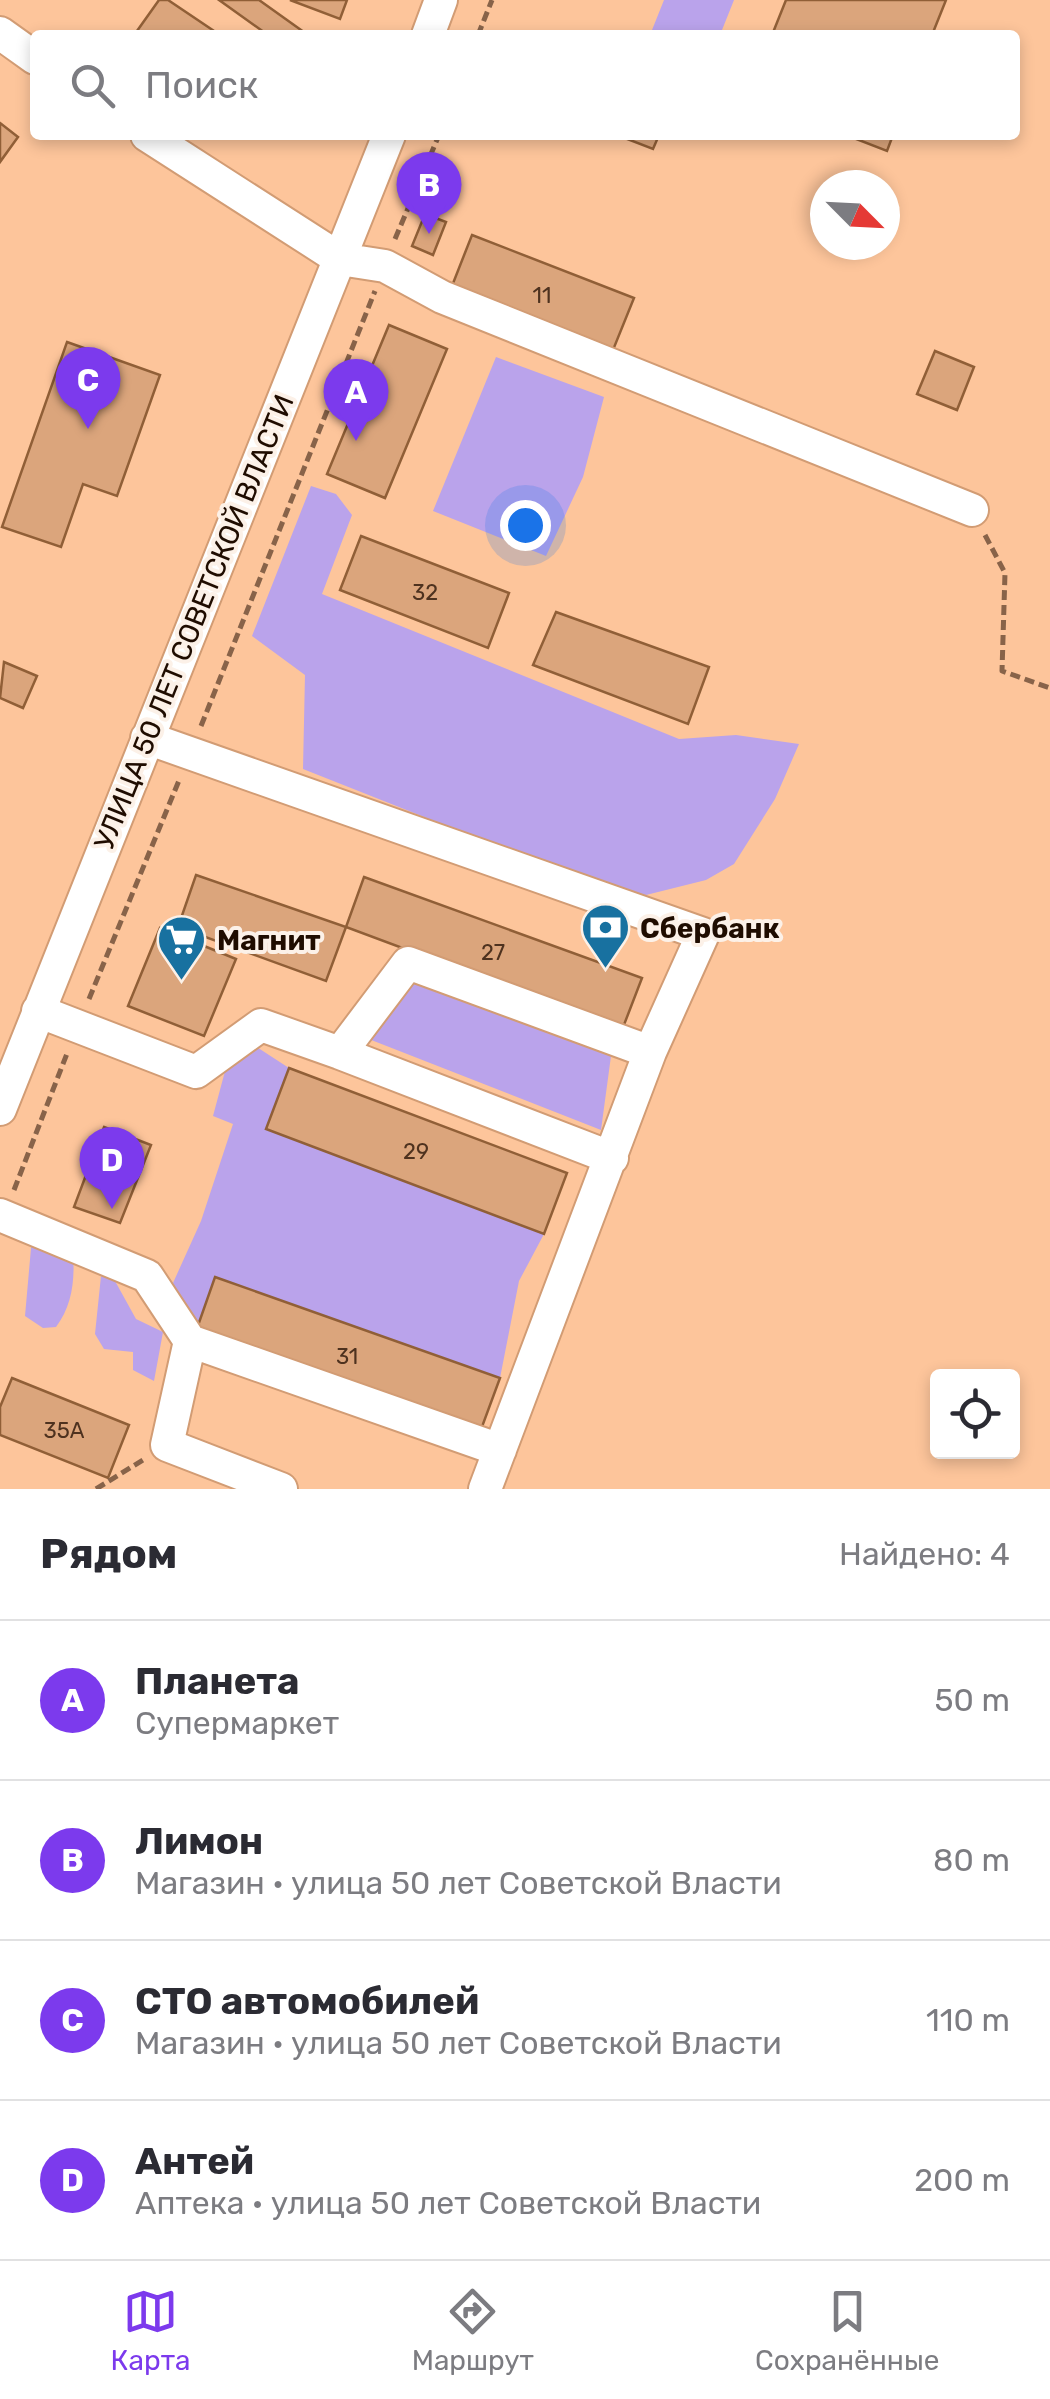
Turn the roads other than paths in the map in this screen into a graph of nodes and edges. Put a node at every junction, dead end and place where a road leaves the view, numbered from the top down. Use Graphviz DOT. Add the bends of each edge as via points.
graph roads {
  1 [pos="441,0"];
  2 [pos="430,30"];
  3 [pos="0,32"];
  4 [pos="30,54"];
  5 [pos="155,140"];
  6 [pos="386,140"];
  7 [pos="340,259"];
  8 [pos="972,510"];
  9 [pos="147,738"];
  10 [pos="38,1011"];
  11 [pos="650,1052"];
  12 [pos="340,1053"];
  13 [pos="0,1110"];
  14 [pos="612,1158"];
  15 [pos="2,1216"];
  16 [pos="190,1341"];
  17 [pos="500,1450"];
  18 [pos="281,1489"];
  19 [pos="485,1489"];
  1 -- 2 [label="street"];
  3 -- 4 [label="street"];
  5 -- 7 [label="street"];
  6 -- 7 [label="street, УЛИЦА 50 ЛЕТ СОВЕТСКОЙ ВЛАСТИ"];
  7 -- 8 [label="street" via="384,266 442,297"];
  7 -- 9 [label="street, УЛИЦА 50 ЛЕТ СОВЕТСКОЙ ВЛАСТИ"];
  9 -- 10 [label="street, УЛИЦА 50 ЛЕТ СОВЕТСКОЙ ВЛАСТИ"];
  9 -- 11 [label="street" via="702,934"];
  10 -- 12 [label="street" via="196,1072 261,1025"];
  10 -- 13 [label="street, УЛИЦА 50 ЛЕТ СОВЕТСКОЙ ВЛАСТИ"];
  11 -- 12 [label="street" via="408,963"];
  11 -- 14 [label="street"];
  12 -- 14 [label="street"];
  14 -- 17 [label="street"];
  15 -- 16 [label="street" via="147,1276"];
  16 -- 17 [label="street"];
  16 -- 18 [label="street" via="167,1445"];
  17 -- 19 [label="street"];
}
